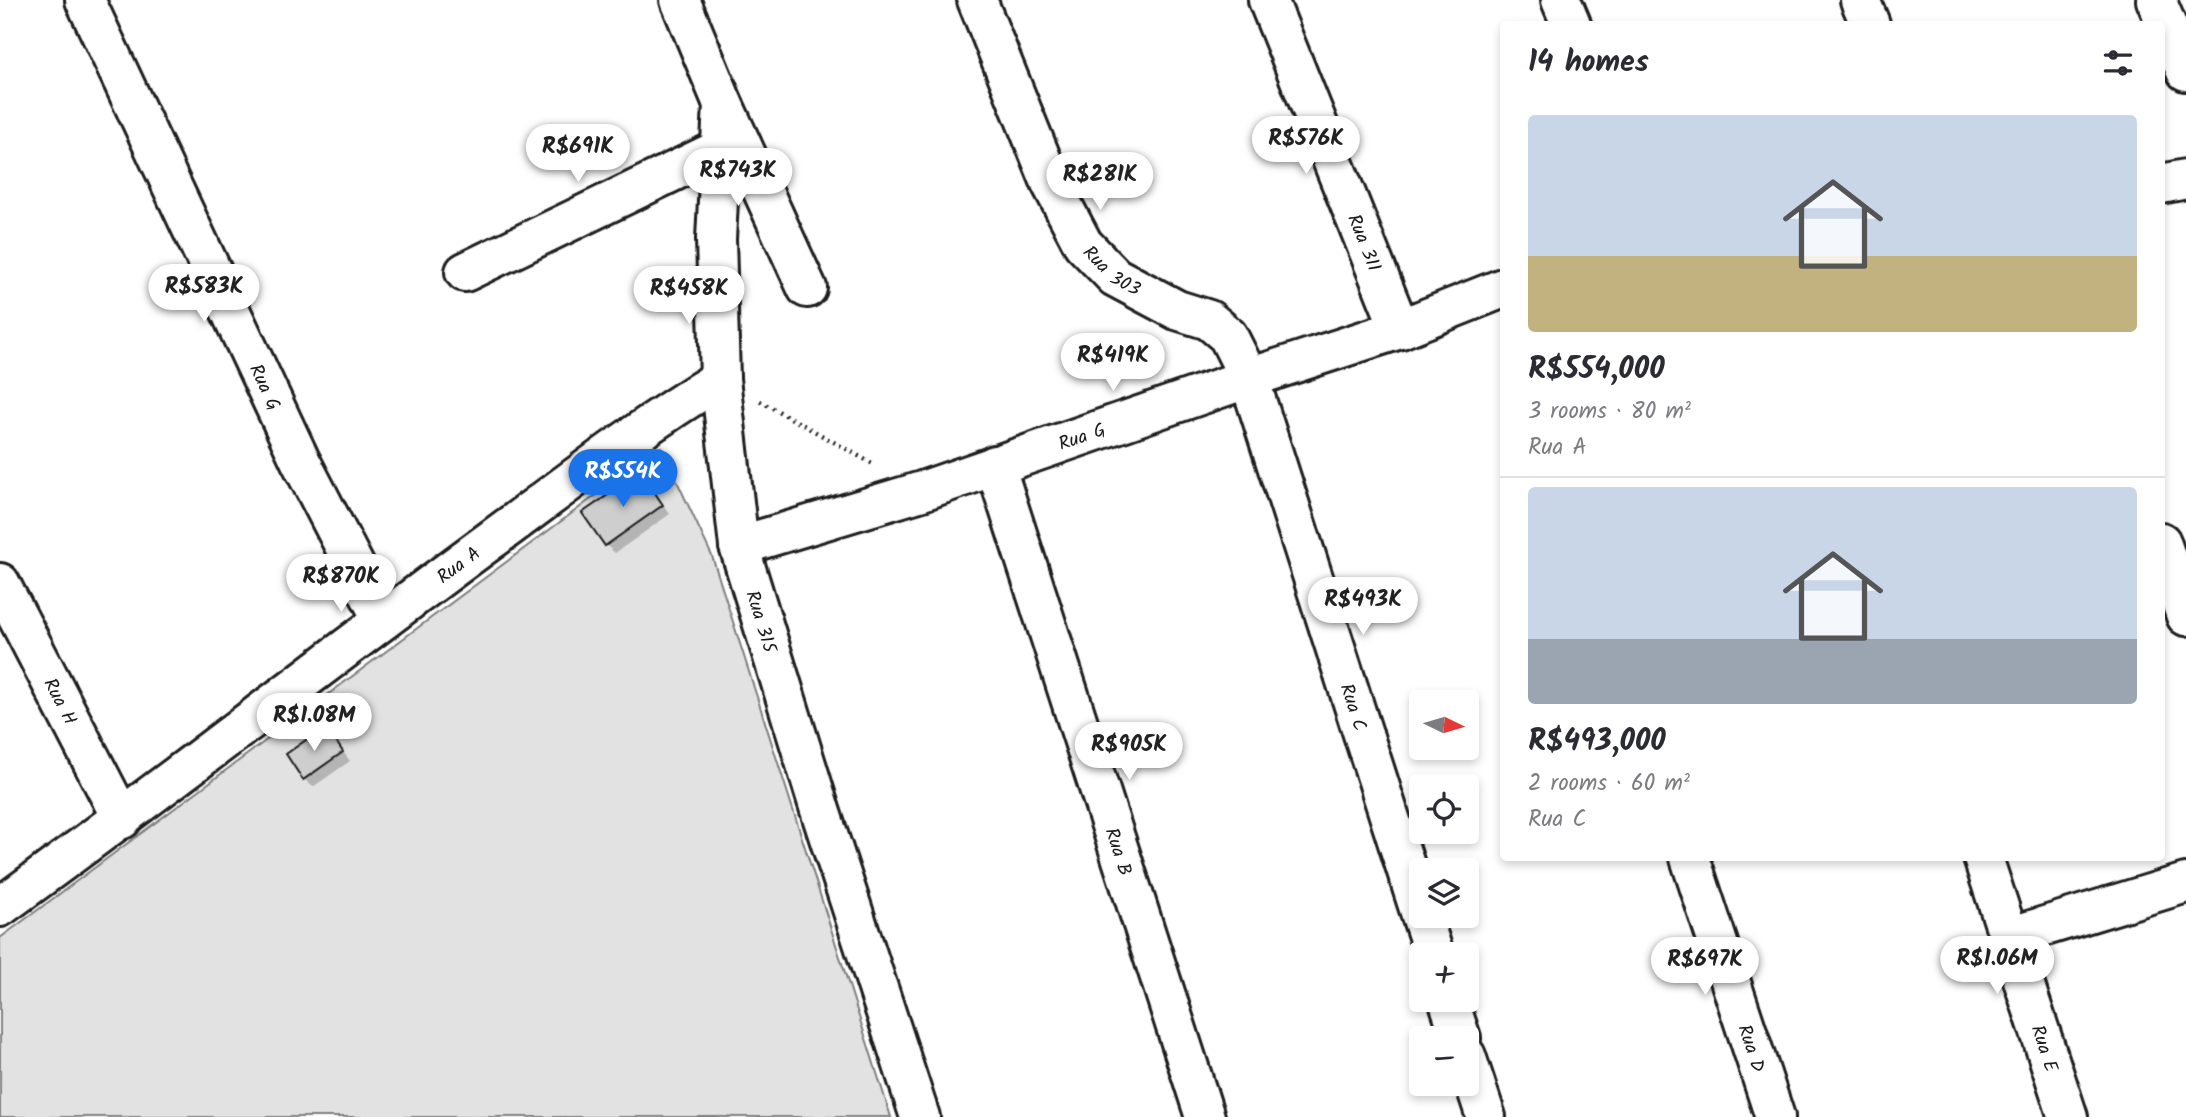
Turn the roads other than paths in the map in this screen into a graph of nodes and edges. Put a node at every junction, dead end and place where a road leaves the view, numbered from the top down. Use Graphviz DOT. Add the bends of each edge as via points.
graph roads {
  1 [pos="85,0"];
  2 [pos="680,0"];
  3 [pos="977,0"];
  4 [pos="1268,0"];
  5 [pos="1561,0"];
  6 [pos="1860,0"];
  7 [pos="2156,0"];
  8 [pos="1570,21"];
  9 [pos="1869,21"];
  10 [pos="2165,21"];
  11 [pos="2165,21"];
  12 [pos="2186,71"];
  13 [pos="723,104"];
  14 [pos="718,150"];
  15 [pos="2186,179"];
  16 [pos="2165,183"];
  17 [pos="465,272"];
  18 [pos="807,288"];
  19 [pos="1500,289"];
  20 [pos="1400,329"];
  21 [pos="1249,378"];
  22 [pos="720,379"];
  23 [pos="995,465"];
  24 [pos="739,546"];
  25 [pos="2165,550"];
  26 [pos="2180,578"];
  27 [pos="0,583"];
  28 [pos="2186,616"];
  29 [pos="382,619"];
  30 [pos="122,819"];
  31 [pos="1691,861"];
  32 [pos="1984,861"];
  33 [pos="1409,878"];
  34 [pos="2186,883"];
  35 [pos="0,907"];
  36 [pos="2009,937"];
  37 [pos="1475,1096"];
  38 [pos="1480,1115"];
  39 [pos="920,1117"];
  40 [pos="1205,1117"];
  41 [pos="1775,1117"];
  42 [pos="2068,1117"];
  1 -- 29 [label="street, Rua G" via="300,460"];
  2 -- 13 [label="street, Rua 315"];
  3 -- 21 [label="street, Rua 303" via="1051,183 1083,244 1115,277 1177,310 1209,320 1228,336"];
  4 -- 20 [label="street, Rua 311"];
  5 -- 8 [label="street"];
  6 -- 9 [label="street"];
  7 -- 10 [label="street"];
  11 -- 12 [label="street"];
  13 -- 14 [label="street, Rua 315"];
  13 -- 18 [label="street, Rua 315"];
  14 -- 17 [label="street"];
  14 -- 22 [label="street, Rua 315"];
  15 -- 16 [label="street"];
  19 -- 20 [label="street, Rua G"];
  20 -- 21 [label="street, Rua G"];
  21 -- 23 [label="street, Rua G"];
  21 -- 33 [label="street, Rua C"];
  22 -- 24 [label="street, Rua 315"];
  22 -- 29 [label="street, Rua A" via="665,412"];
  23 -- 24 [label="street, Rua G"];
  23 -- 40 [label="street, Rua B"];
  24 -- 39 [label="street, Rua 315"];
  25 -- 26 [label="street"];
  26 -- 28 [label="street"];
  27 -- 30 [label="street, Rua H"];
  29 -- 30 [label="street, Rua A"];
  30 -- 35 [label="street, Rua A"];
  31 -- 41 [label="street, Rua D"];
  32 -- 36 [label="street, Rua E"];
  34 -- 36 [label="street"];
  36 -- 42 [label="street, Rua E"];
  37 -- 38 [label="street"];
}
